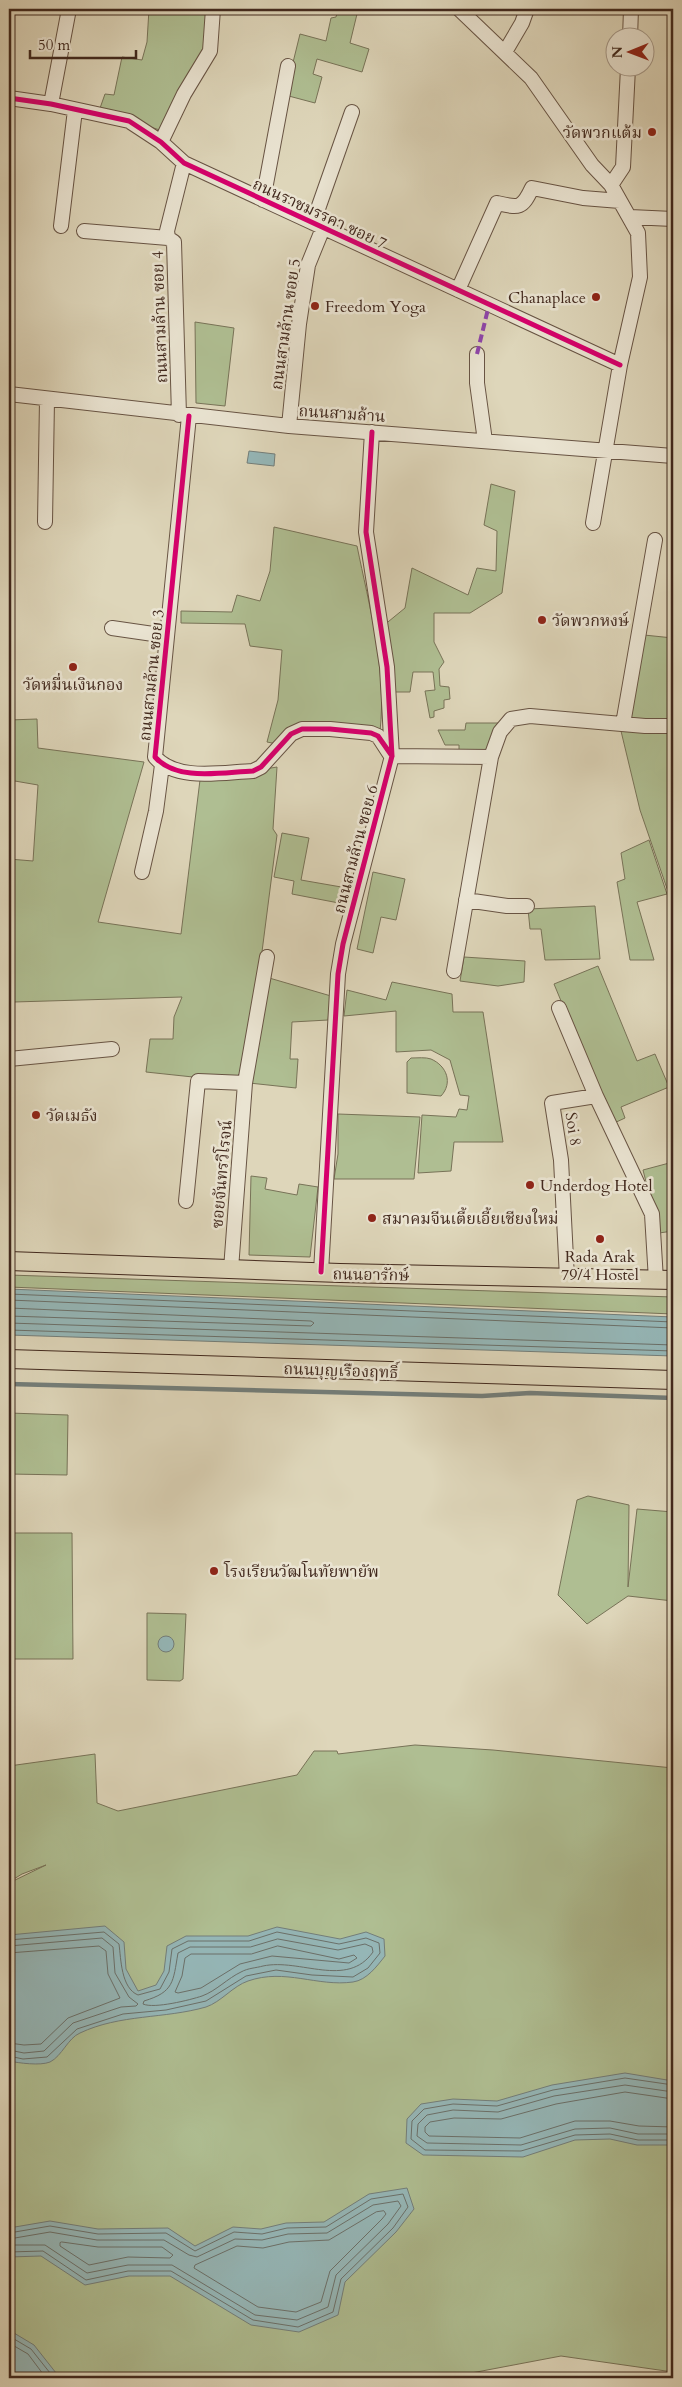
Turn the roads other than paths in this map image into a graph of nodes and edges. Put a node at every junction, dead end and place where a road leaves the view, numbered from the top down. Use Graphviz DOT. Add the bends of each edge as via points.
graph roads {
  1 [pos="70,9"];
  2 [pos="213,9"];
  3 [pos="459,9"];
  4 [pos="527,9"];
  5 [pos="631,9"];
  6 [pos="630,28"];
  7 [pos="505,52"];
  8 [pos="288,66"];
  9 [pos="627,78"];
  10 [pos="9,98"];
  11 [pos="51,104"];
  12 [pos="75,110"];
  13 [pos="352,112"];
  14 [pos="161,142"];
  15 [pos="184,163"];
  16 [pos="611,185"];
  17 [pos="263,200"];
  18 [pos="620,201"];
  19 [pos="630,217"];
  20 [pos="673,220"];
  21 [pos="318,225"];
  22 [pos="61,226"];
  23 [pos="84,231"];
  24 [pos="168,238"];
  25 [pos="458,290"];
  26 [pos="477,354"];
  27 [pos="620,366"];
  28 [pos="9,394"];
  29 [pos="47,400"];
  30 [pos="184,416"];
  31 [pos="289,426"];
  32 [pos="372,432"];
  33 [pos="485,441"];
  34 [pos="607,451"];
  35 [pos="673,456"];
  36 [pos="45,522"];
  37 [pos="593,523"];
  38 [pos="655,540"];
  39 [pos="112,628"];
  40 [pos="167,636"];
  41 [pos="623,724"];
  42 [pos="673,726"];
  43 [pos="392,756"];
  44 [pos="491,757"];
  45 [pos="162,765"];
  46 [pos="142,872"];
  47 [pos="466,900"];
  48 [pos="527,906"];
  49 [pos="267,957"];
  50 [pos="454,971"];
  51 [pos="559,1008"];
  52 [pos="112,1049"];
  53 [pos="9,1059"];
  54 [pos="245,1083"];
  55 [pos="596,1096"];
  56 [pos="186,1201"];
  57 [pos="9,1261"];
  58 [pos="231,1268"];
  59 [pos="321,1272"];
  60 [pos="567,1278"];
  61 [pos="665,1280"];
  62 [pos="9,1359"];
  63 [pos="673,1380"];
  1 -- 11 [label="street"];
  2 -- 14 [label="street" via="210,52 184,94"];
  3 -- 7 [label="street"];
  4 -- 7 [label="street"];
  5 -- 6 [label="street"];
  7 -- 16 [label="street" via="531,78 592,165"];
  8 -- 17 [label="street"];
  9 -- 16 [label="street" via="623,167"];
  10 -- 11 [label="street, ถนนราชมรรคา ซอย 7"];
  11 -- 12 [label="street, ถนนราชมรรคา ซอย 7"];
  12 -- 14 [label="street, ถนนราชมรรคา ซอย 7" via="129,121"];
  12 -- 22 [label="street"];
  13 -- 21 [label="street, ถนนสามล้าน ซอย 5"];
  14 -- 15 [label="street, ถนนราชมรรคา ซอย 7"];
  15 -- 17 [label="street, ถนนราชมรรคา ซอย 7"];
  15 -- 24 [label="street, ถนนสามล้าน ซอย 4"];
  16 -- 18 [label="street"];
  17 -- 21 [label="street, ถนนราชมรรคา ซอย 7"];
  18 -- 19 [label="street"];
  18 -- 25 [label="street" via="532,188 525,202 517,207 497,204"];
  19 -- 20 [label="street"];
  19 -- 27 [label="street" via="638,233 640,277"];
  21 -- 25 [label="street, ถนนราชมรรคา ซอย 7"];
  21 -- 31 [label="street, ถนนสามล้าน ซอย 5" via="299,324"];
  23 -- 24 [label="street"];
  24 -- 30 [label="street, ถนนสามล้าน ซอย 4" via="174,242"];
  25 -- 27 [label="street, ถนนราชมรรคา ซอย 7"];
  26 -- 33 [label="street" via="477,383"];
  27 -- 34 [label="street"];
  28 -- 29 [label="street, ถนนสามล้าน"];
  29 -- 30 [label="street, ถนนสามล้าน"];
  29 -- 36 [label="street"];
  30 -- 31 [label="street, ถนนสามล้าน"];
  30 -- 40 [label="street, ถนนสามล้าน ซอย 3"];
  31 -- 32 [label="street, ถนนสามล้าน"];
  32 -- 33 [label="street, ถนนสามล้าน"];
  32 -- 43 [label="street, ถนนสามล้าน ซอย 6" via="366,532 387,668"];
  33 -- 34 [label="street, ถนนสามล้าน"];
  34 -- 35 [label="street, ถนนสามล้าน"];
  34 -- 37 [label="street"];
  38 -- 41 [label="street"];
  39 -- 40 [label="street"];
  40 -- 45 [label="street, ถนนสามล้าน ซอย 3" via="155,757"];
  41 -- 42 [label="street"];
  41 -- 44 [label="street" via="530,716 510,719 500,732"];
  43 -- 44 [label="street"];
  43 -- 45 [label="street" via="378,736 371,733 302,729 291,734 261,767 253,771 200,773"];
  43 -- 59 [label="street, ถนนสามล้าน ซอย 6" via="338,974"];
  44 -- 47 [label="street"];
  45 -- 46 [label="street" via="156,811"];
  47 -- 48 [label="street"];
  47 -- 50 [label="street"];
  49 -- 54 [label="street, ซอยจันทรวิโรจน์"];
  51 -- 55 [label="street"];
  52 -- 53 [label="street"];
  54 -- 56 [label="street" via="198,1081"];
  54 -- 58 [label="street, ซอยจันทรวิโรจน์"];
  55 -- 60 [label="street, Soi 8" via="552,1103 561,1160"];
  55 -- 61 [label="street" via="652,1214"];
  57 -- 58 [label="main road, ถนนอารักษ์"];
  58 -- 59 [label="main road, ถนนอารักษ์"];
  59 -- 60 [label="main road, ถนนอารักษ์"];
  60 -- 61 [label="main road, ถนนอารักษ์"];
  62 -- 63 [label="main road, ถนนบุญเรืองฤทธิ์"];
}
